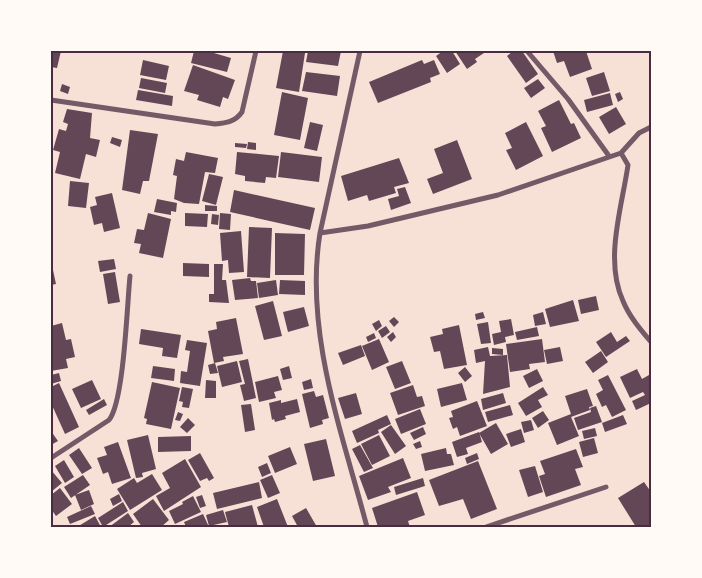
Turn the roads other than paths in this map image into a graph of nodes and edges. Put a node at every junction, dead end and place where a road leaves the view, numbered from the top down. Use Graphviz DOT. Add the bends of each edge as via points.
graph roads {
  1 [pos="256,51"];
  2 [pos="360,51"];
  3 [pos="527,51"];
  4 [pos="51,100"];
  5 [pos="651,128"];
  6 [pos="621,153"];
  7 [pos="609,156"];
  8 [pos="320,233"];
  9 [pos="130,276"];
  10 [pos="651,342"];
  11 [pos="51,458"];
  12 [pos="606,487"];
  13 [pos="367,527"];
  14 [pos="486,527"];
  1 -- 4 [label="street" via="242,112 237,119 227,122 215,124"];
  2 -- 8 [label="street"];
  3 -- 7 [label="street" via="568,99"];
  5 -- 6 [label="street" via="639,133"];
  6 -- 7 [label="street"];
  6 -- 10 [label="street" via="628,165 616,246 616,280 623,302"];
  7 -- 8 [label="street" via="498,195 368,226"];
  8 -- 13 [label="street" via="315,294 320,336 329,384"];
  9 -- 11 [label="street" via="114,415"];
  12 -- 14 [label="street"];
}
